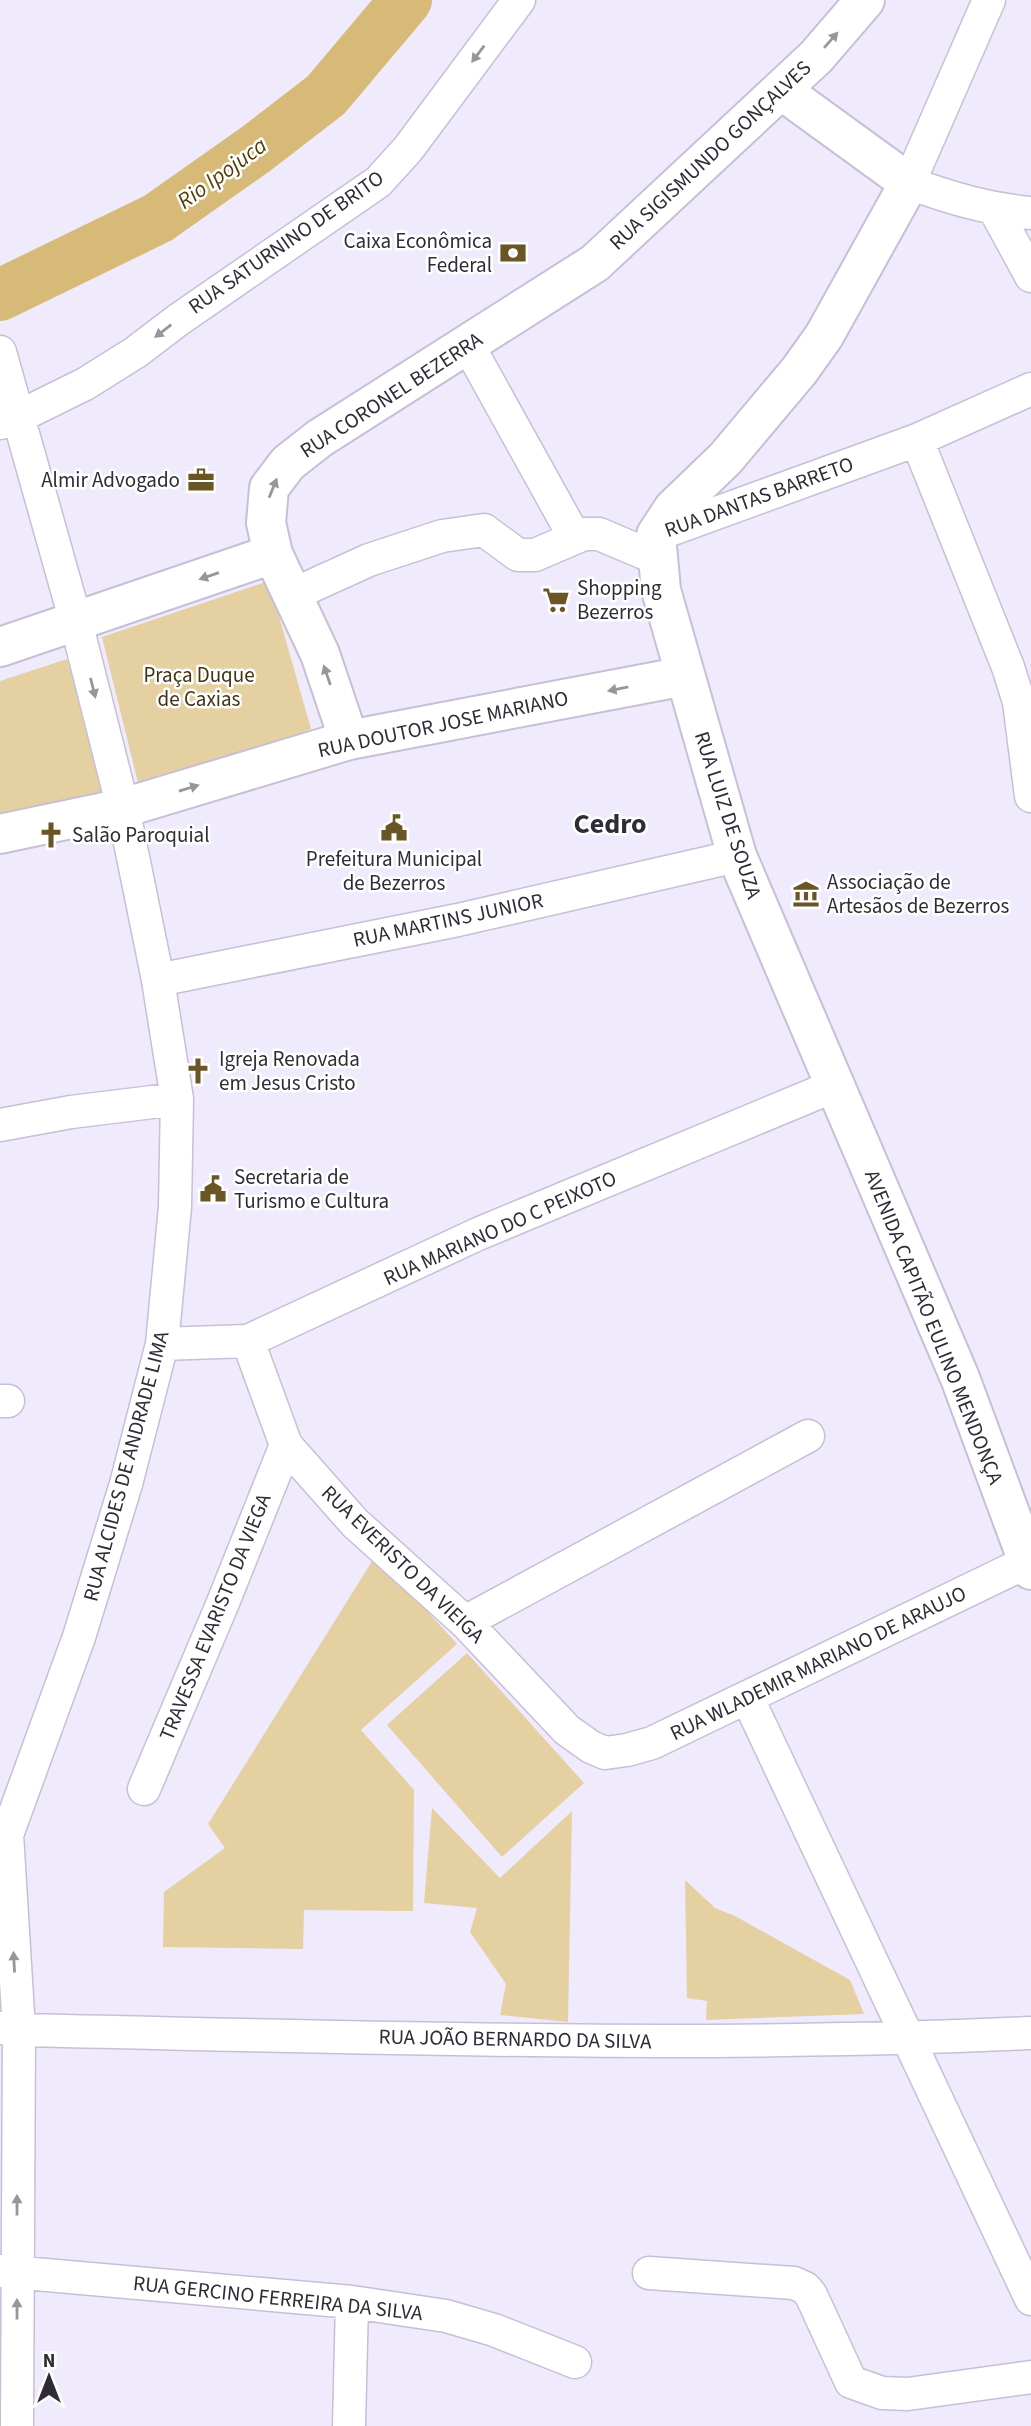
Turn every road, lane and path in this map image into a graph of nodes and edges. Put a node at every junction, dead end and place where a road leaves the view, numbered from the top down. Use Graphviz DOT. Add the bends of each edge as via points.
graph roads {
  1 [pos="519,0"];
  2 [pos="865,0"];
  3 [pos="989,0"];
  4 [pos="781,90"];
  5 [pos="909,183"];
  6 [pos="995,210"];
  7 [pos="1030,210"];
  8 [pos="1031,276"];
  9 [pos="542,296"];
  10 [pos="468,345"];
  11 [pos="2,358"];
  12 [pos="1031,389"];
  13 [pos="9,420"];
  14 [pos="917,440"];
  15 [pos="575,538"];
  16 [pos="657,547"];
  17 [pos="273,554"];
  18 [pos="292,595"];
  19 [pos="76,622"];
  20 [pos="0,647"];
  21 [pos="685,676"];
  22 [pos="349,740"];
  23 [pos="1031,796"];
  24 [pos="123,808"];
  25 [pos="0,834"];
  26 [pos="737,856"];
  27 [pos="159,980"];
  28 [pos="834,1086"];
  29 [pos="177,1098"];
  30 [pos="0,1125"];
  31 [pos="248,1341"];
  32 [pos="162,1344"];
  33 [pos="808,1436"];
  34 [pos="286,1445"];
  35 [pos="1029,1566"];
  36 [pos="465,1622"];
  37 [pos="747,1697"];
  38 [pos="605,1753"];
  39 [pos="144,1789"];
  40 [pos="3,1844"];
  41 [pos="9,2029"];
  42 [pos="1031,2033"];
  43 [pos="907,2039"];
  44 [pos="8,2272"];
  45 [pos="649,2273"];
  46 [pos="1031,2299"];
  47 [pos="352,2302"];
  48 [pos="575,2362"];
  49 [pos="1031,2377"];
  50 [pos="17,2426"];
  51 [pos="349,2426"];
  1 -- 13 [label="street, RUA SATURNINO DE BRITO, one-way" via="408,149 378,182 136,352 85,384"];
  4 -- 2 [label="main road, RUA SIGISMUNDO GONÇALVES, one-way"];
  3 -- 5 [label="street"];
  4 -- 5 [label="main road"];
  4 -- 9 [label="main road, RUA SIGISMUNDO GONÇALVES" via="595,263"];
  5 -- 6 [label="street"];
  5 -- 16 [label="main road, RUA DANTAS BARRETO" via="824,336 726,459 673,509"];
  6 -- 7 [label="street"];
  6 -- 8 [label="street"];
  9 -- 10 [label="main road, RUA CORONEL BEZERRA"];
  10 -- 15 [label="street"];
  17 -- 10 [label="main road, RUA CORONEL BEZERRA, one-way" via="266,523 270,488 288,463"];
  11 -- 13 [label="street"];
  12 -- 14 [label="street, RUA DANTAS BARRETO"];
  13 -- 19 [label="street"];
  14 -- 16 [label="street, RUA DANTAS BARRETO"];
  14 -- 23 [label="street" via="1008,667 1019,702"];
  15 -- 16 [label="street" via="599,534"];
  15 -- 18 [label="street" via="535,555 518,555 484,530 442,536 369,560"];
  16 -- 21 [label="main road, RUA LUIZ DE SOUZA" via="661,590"];
  17 -- 18 [label="main road"];
  17 -- 19 [label="main road, one-way"];
  22 -- 18 [label="main road, one-way" via="320,654"];
  19 -- 20 [label="main road"];
  19 -- 24 [label="street, one-way"];
  21 -- 22 [label="main road, RUA DOUTOR JOSE MARIANO, one-way"];
  21 -- 26 [label="main road, RUA LUIZ DE SOUZA"];
  24 -- 22 [label="main road, RUA DOUTOR JOSE MARIANO, one-way"];
  24 -- 25 [label="main road, RUA DOUTOR JOSE MARIANO"];
  24 -- 27 [label="street, RUA ALCIDES DE ANDRADE LIMA"];
  26 -- 27 [label="street, RUA MARTINS JUNIOR" via="458,920"];
  26 -- 28 [label="main road, RUA LUIZ DE SOUZA"];
  27 -- 29 [label="street, RUA ALCIDES DE ANDRADE LIMA"];
  28 -- 31 [label="street, RUA MARIANO DO C PEIXOTO" via="478,1234"];
  28 -- 35 [label="main road, AVENIDA CAPITÃO EULINO MENDONÇA" via="960,1378"];
  29 -- 30 [label="street"];
  29 -- 32 [label="street, RUA ALCIDES DE ANDRADE LIMA" via="175,1206"];
  31 -- 32 [label="street, RUA MARIANO DO C PEIXOTO"];
  31 -- 34 [label="street, RUA EVERISTO DA VIEIGA"];
  32 -- 40 [label="street, RUA ALCIDES DE ANDRADE LIMA" via="126,1484 79,1637"];
  33 -- 36 [label="street"];
  34 -- 36 [label="street, RUA EVERISTO DA VIEIGA" via="355,1523"];
  34 -- 39 [label="street, TRAVESSA EVARISTO DA VIEGA"];
  35 -- 37 [label="street, RUA WLADEMIR MARIANO DE ARAUJO"];
  36 -- 38 [label="street, RUA EVERISTO DA VIEIGA" via="567,1730"];
  37 -- 38 [label="street, RUA WLADEMIR MARIANO DE ARAUJO" via="652,1743"];
  37 -- 43 [label="street"];
  41 -- 40 [label="street, RUA ALCIDES DE ANDRADE LIMA, one-way"];
  41 -- 43 [label="street, RUA JOÃO BERNARDO DA SILVA" via="558,2042"];
  44 -- 41 [label="street, RUA ALCIDES DE ANDRADE LIMA, one-way"];
  42 -- 43 [label="street, RUA JOÃO BERNARDO DA SILVA"];
  43 -- 46 [label="street"];
  44 -- 47 [label="street, RUA GERCINO FERREIRA DA SILVA"];
  50 -- 44 [label="street, RUA ALCIDES DE ANDRADE LIMA, one-way"];
  45 -- 49 [label="street" via="794,2283 805,2288 851,2382 863,2388 908,2393"];
  47 -- 48 [label="street, RUA GERCINO FERREIRA DA SILVA" via="446,2316"];
  47 -- 51 [label="street"];
}
